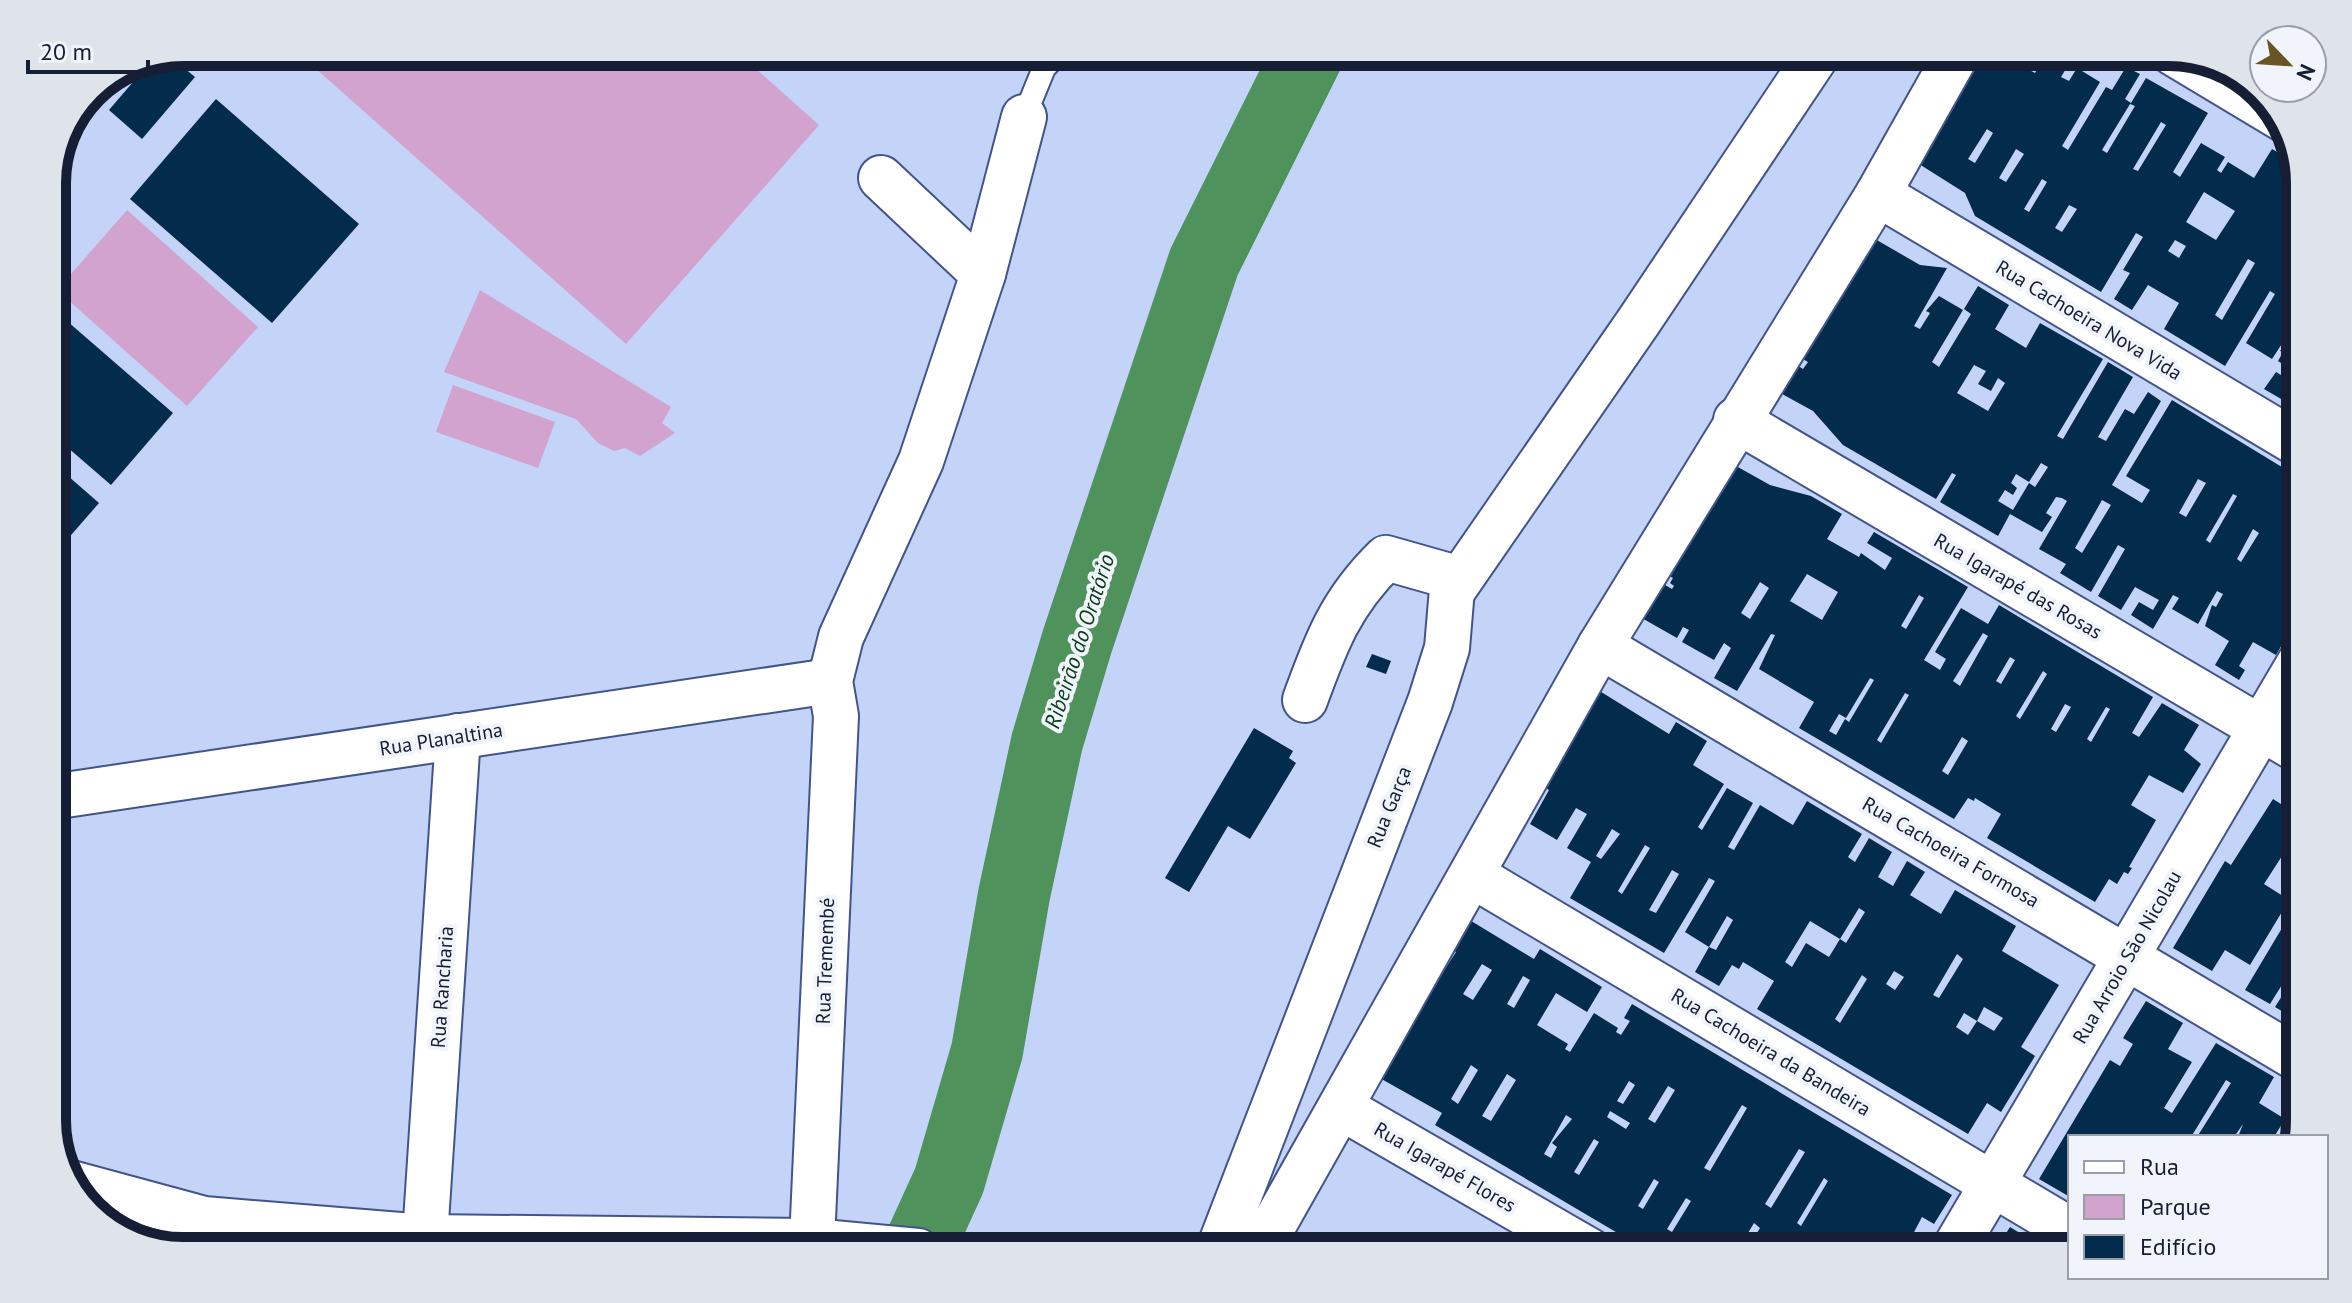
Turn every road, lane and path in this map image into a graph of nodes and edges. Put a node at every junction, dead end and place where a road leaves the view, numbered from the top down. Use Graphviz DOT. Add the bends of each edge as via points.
graph roads {
  1 [pos="1046,66"];
  2 [pos="1809,66"];
  3 [pos="1950,66"];
  4 [pos="2203,71"];
  5 [pos="2250,100"];
  6 [pos="1024,117"];
  7 [pos="881,178"];
  8 [pos="1878,194"];
  9 [pos="983,274"];
  10 [pos="1736,420"];
  11 [pos="2286,437"];
  12 [pos="1453,590"];
  13 [pos="1600,646"];
  14 [pos="830,681"];
  15 [pos="2286,685"];
  16 [pos="1305,700"];
  17 [pos="2260,728"];
  18 [pos="458,736"];
  19 [pos="2286,743"];
  20 [pos="66,795"];
  21 [pos="1472,875"];
  22 [pos="2129,956"];
  23 [pos="2286,1051"];
  24 [pos="1342,1108"];
  25 [pos="1994,1183"];
  26 [pos="91,1192"];
  27 [pos="2068,1229"];
  28 [pos="425,1237"];
  29 [pos="812,1237"];
  30 [pos="1223,1237"];
  31 [pos="1267,1237"];
  32 [pos="1566,1237"];
  33 [pos="1961,1237"];
  1 -- 6 [label="lane"];
  2 -- 12 [label="street"];
  3 -- 8 [label="street"];
  4 -- 5 [label="street"];
  6 -- 9 [label="street"];
  7 -- 9 [label="street"];
  8 -- 10 [label="street"];
  8 -- 11 [label="street, Rua Cachoeira Nova Vida"];
  9 -- 14 [label="street" via="921,461 841,637"];
  10 -- 13 [label="street"];
  10 -- 17 [label="street, Rua Igarapé das Rosas"];
  12 -- 16 [label="street" via="1453,577 1386,558 1359,585 1331,629"];
  12 -- 30 [label="street, Rua Garça" via="1447,648 1430,702"];
  13 -- 21 [label="street"];
  13 -- 22 [label="street, Rua Cachoeira Formosa"];
  14 -- 18 [label="street, Rua Planaltina"];
  14 -- 29 [label="street, Rua Tremembé" via="836,716"];
  15 -- 17 [label="street, Rua Arroio São Nicolau"];
  17 -- 19 [label="street, Rua Igarapé das Rosas"];
  17 -- 22 [label="street, Rua Arroio São Nicolau"];
  18 -- 20 [label="street, Rua Planaltina"];
  18 -- 28 [label="street, Rua Rancharia"];
  21 -- 24 [label="street"];
  21 -- 25 [label="street, Rua Cachoeira da Bandeira"];
  22 -- 23 [label="street, Rua Cachoeira Formosa"];
  22 -- 25 [label="street, Rua Arroio São Nicolau"];
  24 -- 31 [label="street"];
  24 -- 32 [label="street, Rua Igarapé Flores"];
  25 -- 27 [label="street, Rua Cachoeira da Bandeira"];
  25 -- 33 [label="street, Rua Arroio São Nicolau"];
  26 -- 28 [label="street" via="204,1219"];
}
